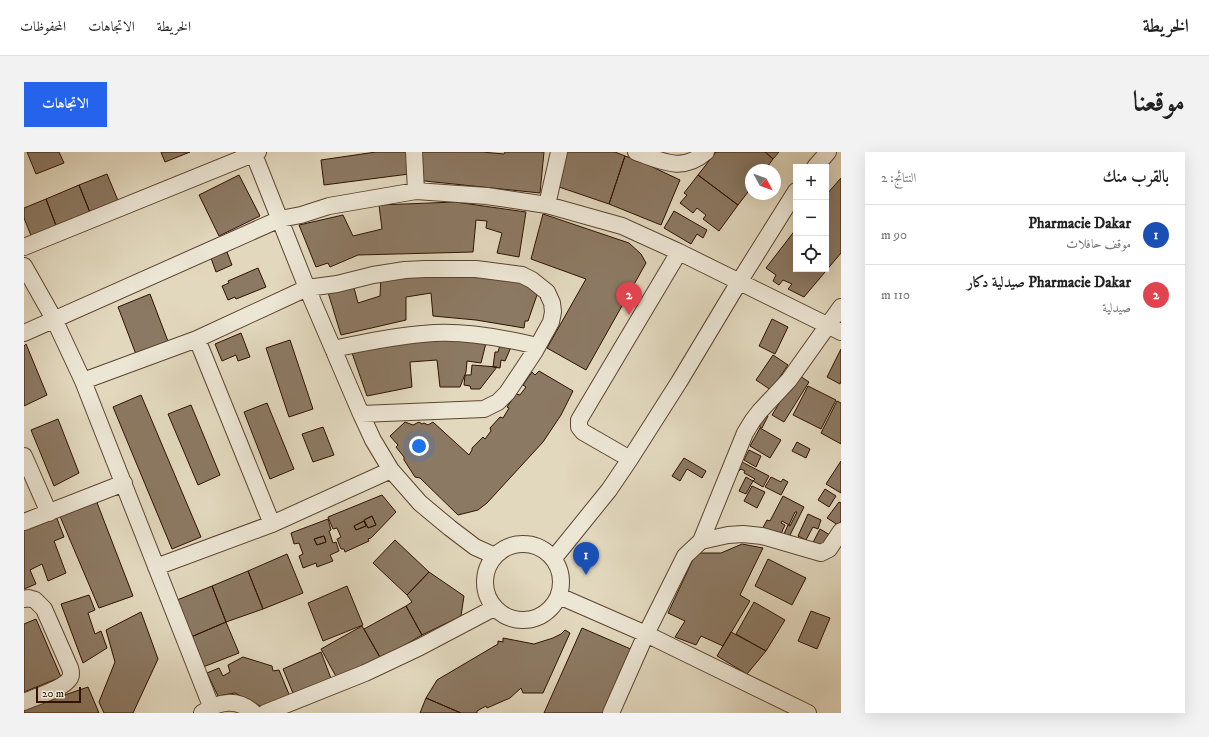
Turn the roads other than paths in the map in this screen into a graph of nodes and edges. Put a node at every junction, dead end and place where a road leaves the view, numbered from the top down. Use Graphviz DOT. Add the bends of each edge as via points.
graph roads {
  1 [pos="255,152"];
  2 [pos="414,152"];
  3 [pos="559,152"];
  4 [pos="636,152"];
  5 [pos="706,152"];
  6 [pos="828,152"];
  7 [pos="818,164"];
  8 [pos="416,191"];
  9 [pos="793,197"];
  10 [pos="547,204"];
  11 [pos="280,219"];
  12 [pos="24,247"];
  13 [pos="679,252"];
  14 [pos="24,266"];
  15 [pos="738,282"];
  16 [pos="307,288"];
  17 [pos="841,308"];
  18 [pos="54,319"];
  19 [pos="834,329"];
  20 [pos="24,333"];
  21 [pos="197,339"];
  22 [pos="537,346"];
  23 [pos="333,349"];
  24 [pos="83,381"];
  25 [pos="360,414"];
  26 [pos="24,456"];
  27 [pos="630,459"];
  28 [pos="390,470"];
  29 [pos="124,483"];
  30 [pos="49,513"];
  31 [pos="24,522"];
  32 [pos="272,524"];
  33 [pos="839,539"];
  34 [pos="701,541"];
  35 [pos="495,556"];
  36 [pos="554,558"];
  37 [pos="156,567"];
  38 [pos="559,596"];
  39 [pos="24,599"];
  40 [pos="494,608"];
  41 [pos="646,634"];
  42 [pos="24,702"];
  43 [pos="206,710"];
  44 [pos="254,713"];
  45 [pos="265,713"];
  46 [pos="611,713"];
  47 [pos="808,713"];
  1 -- 11 [label="street"];
  1 -- 12 [label="street"];
  2 -- 8 [label="street"];
  3 -- 10 [label="street"];
  4 -- 5 [label="street" via="669,164 678,164 694,161"];
  6 -- 7 [label="street"];
  8 -- 10 [label="street" via="487,196"];
  8 -- 11 [label="street" via="337,205"];
  9 -- 15 [label="street"];
  10 -- 13 [label="street" via="622,226"];
  11 -- 16 [label="street"];
  11 -- 18 [label="street"];
  13 -- 15 [label="street"];
  13 -- 27 [label="street" via="578,420 583,432"];
  14 -- 18 [label="street"];
  15 -- 19 [label="street"];
  15 -- 27 [label="street"];
  16 -- 21 [label="street"];
  16 -- 22 [label="street" via="405,270 476,269 522,276 541,286 552,303 551,322"];
  16 -- 23 [label="street"];
  17 -- 19 [label="street"];
  18 -- 20 [label="street"];
  18 -- 24 [label="street"];
  19 -- 34 [label="street" via="753,420 745,433"];
  21 -- 24 [label="street"];
  21 -- 32 [label="street"];
  22 -- 23 [label="street" via="506,338 434,333 380,339"];
  22 -- 25 [label="street" via="507,393 490,407 477,410"];
  23 -- 25 [label="street"];
  24 -- 29 [label="street"];
  25 -- 28 [label="street"];
  26 -- 30 [label="street"];
  27 -- 36 [label="street" via="609,490"];
  28 -- 32 [label="street"];
  28 -- 35 [label="street" via="420,503 450,528 475,546"];
  29 -- 30 [label="street"];
  29 -- 37 [label="street"];
  30 -- 31 [label="street"];
  32 -- 37 [label="street"];
  33 -- 34 [label="street" via="821,553 762,536 743,534"];
  34 -- 41 [label="street" via="685,556"];
  35 -- 36 [label="street" via="503,549 525,543 536,545"];
  35 -- 40 [label="street" via="488,565 485,576 485,588"];
  36 -- 38 [label="street" via="562,576"];
  37 -- 43 [label="street"];
  38 -- 40 [label="street" via="542,616 530,620 504,616"];
  38 -- 41 [label="street"];
  39 -- 42 [label="street" via="35,600 44,609 71,675 64,684"];
  40 -- 45 [label="street" via="365,673"];
  41 -- 46 [label="street"];
  41 -- 47 [label="street"];
  43 -- 44 [label="street" via="221,703 231,703 241,705"];
}
